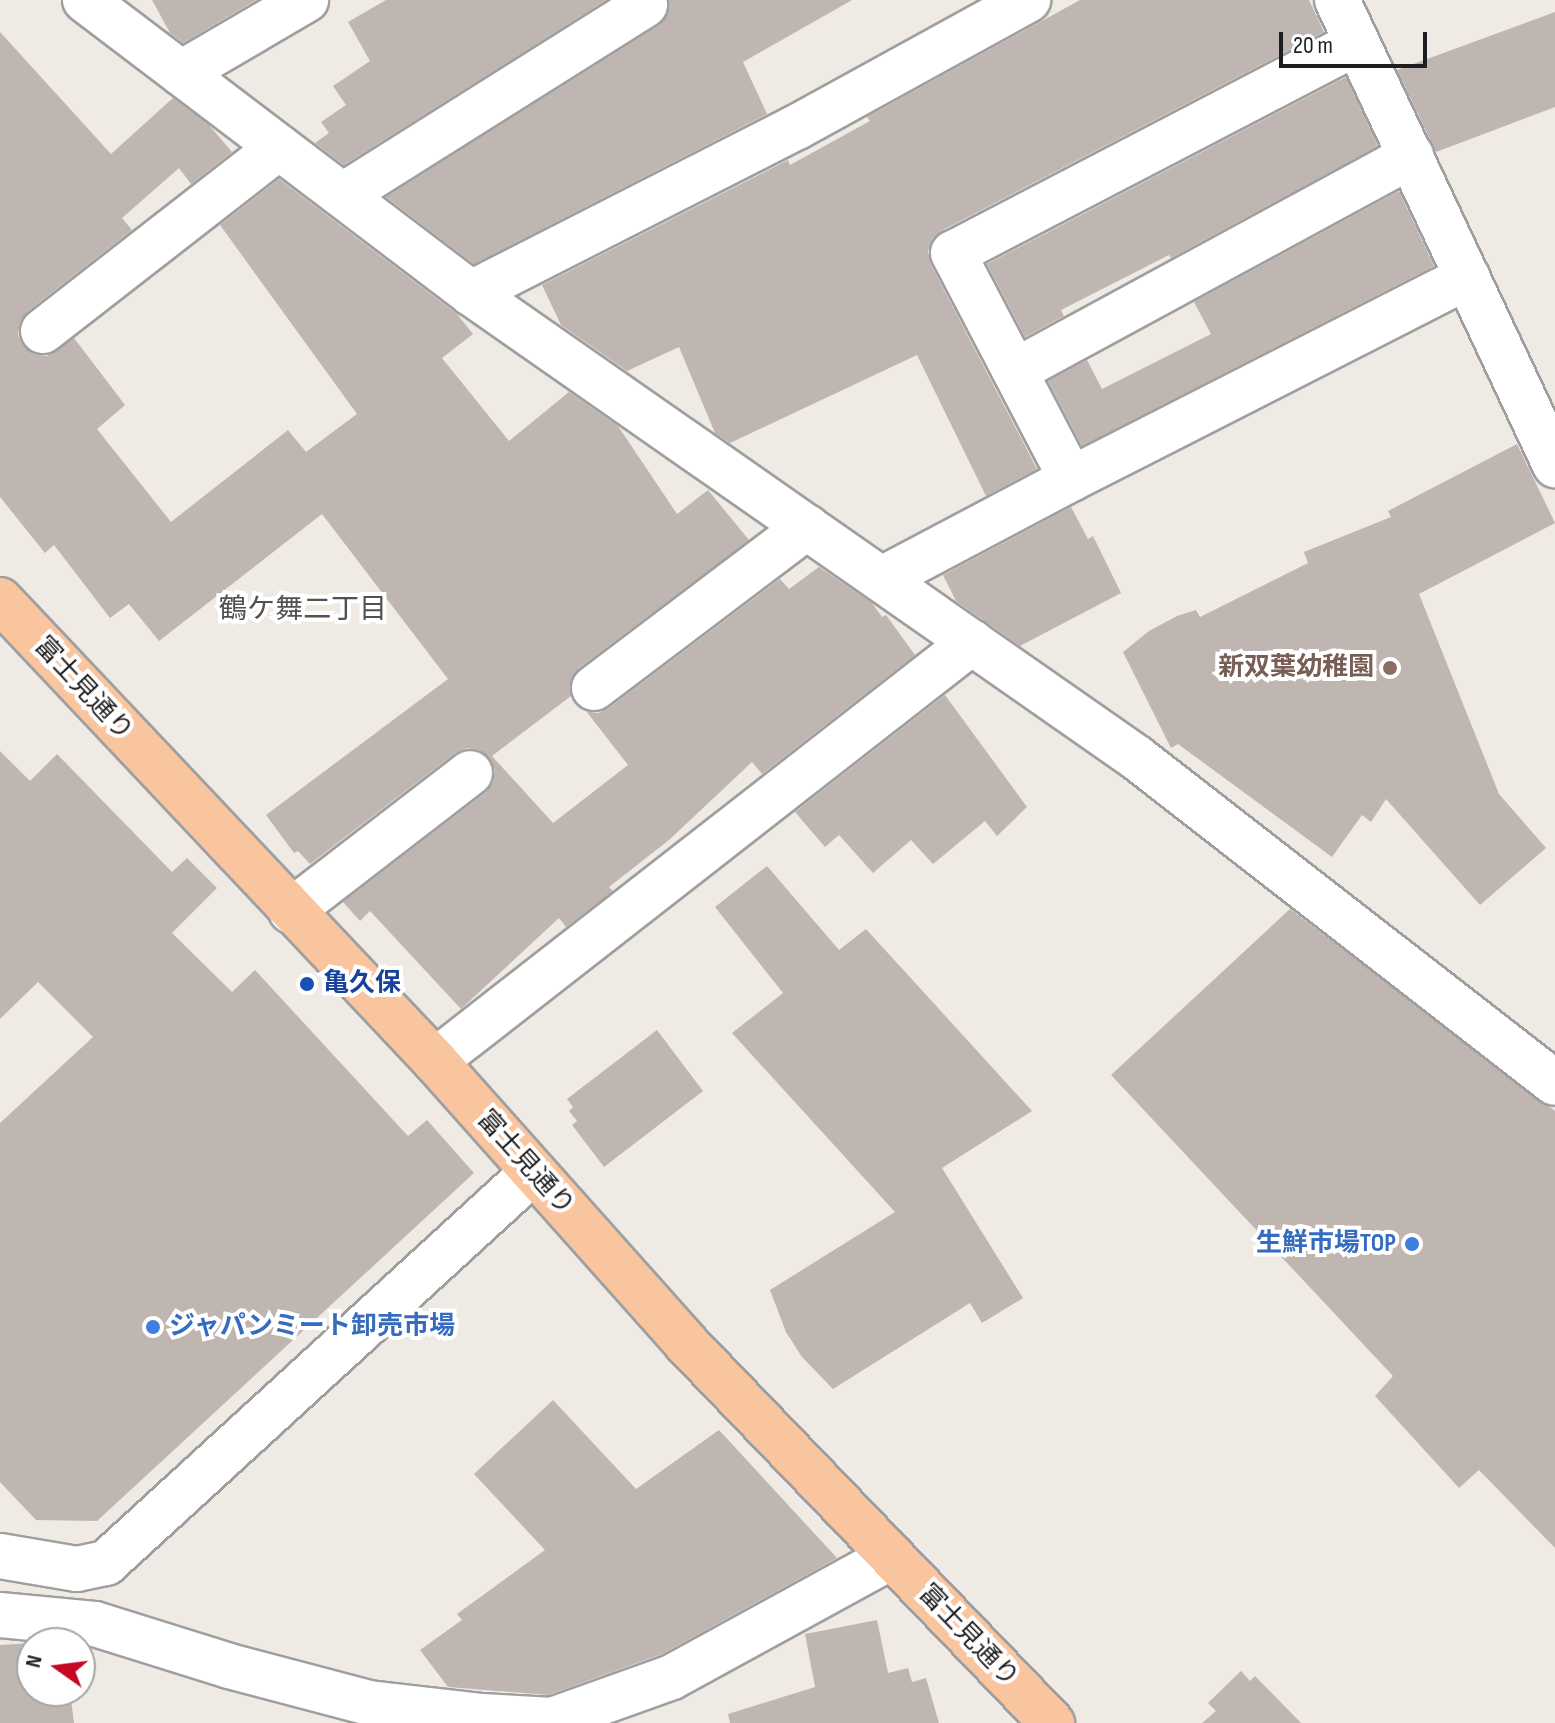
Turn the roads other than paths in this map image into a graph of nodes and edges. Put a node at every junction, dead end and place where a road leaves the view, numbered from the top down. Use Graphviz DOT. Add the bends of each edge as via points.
graph roads {
  1 [pos="85,0"];
  2 [pos="306,0"];
  3 [pos="1028,0"];
  4 [pos="1337,0"];
  5 [pos="645,5"];
  6 [pos="1357,43"];
  7 [pos="181,73"];
  8 [pos="279,147"];
  9 [pos="1411,156"];
  10 [pos="343,195"];
  11 [pos="1468,277"];
  12 [pos="471,293"];
  13 [pos="43,331"];
  14 [pos="1015,371"];
  15 [pos="1555,465"];
  16 [pos="1071,479"];
  17 [pos="807,527"];
  18 [pos="882,579"];
  19 [pos="0,600"];
  20 [pos="972,642"];
  21 [pos="594,688"];
  22 [pos="470,773"];
  23 [pos="291,911"];
  24 [pos="435,1061"];
  25 [pos="1555,1083"];
  26 [pos="533,1172"];
  27 [pos="0,1556"];
  28 [pos="891,1557"];
  29 [pos="0,1615"];
  30 [pos="1052,1723"];
  1 -- 7 [label="street"];
  2 -- 7 [label="street"];
  3 -- 12 [label="street" via="797,127"];
  4 -- 6 [label="street"];
  5 -- 10 [label="street"];
  6 -- 9 [label="street"];
  6 -- 14 [label="street" via="953,253"];
  7 -- 8 [label="street"];
  8 -- 10 [label="street"];
  8 -- 13 [label="street"];
  9 -- 11 [label="street"];
  9 -- 14 [label="street"];
  10 -- 12 [label="street"];
  11 -- 15 [label="street"];
  11 -- 16 [label="street"];
  12 -- 17 [label="street"];
  14 -- 16 [label="street"];
  16 -- 18 [label="street"];
  17 -- 18 [label="street"];
  17 -- 21 [label="street"];
  18 -- 20 [label="street"];
  19 -- 23 [label="main road, 富士見通り"];
  20 -- 24 [label="street"];
  20 -- 25 [label="street" via="1137,758"];
  22 -- 23 [label="street"];
  23 -- 24 [label="main road, 富士見通り"];
  24 -- 26 [label="main road, 富士見通り"];
  26 -- 27 [label="street" via="106,1563 77,1569"];
  26 -- 28 [label="main road, 富士見通り" via="686,1343"];
  28 -- 29 [label="street" via="672,1677 552,1720 369,1703 95,1624"];
  28 -- 30 [label="main road, 富士見通り"];
}
